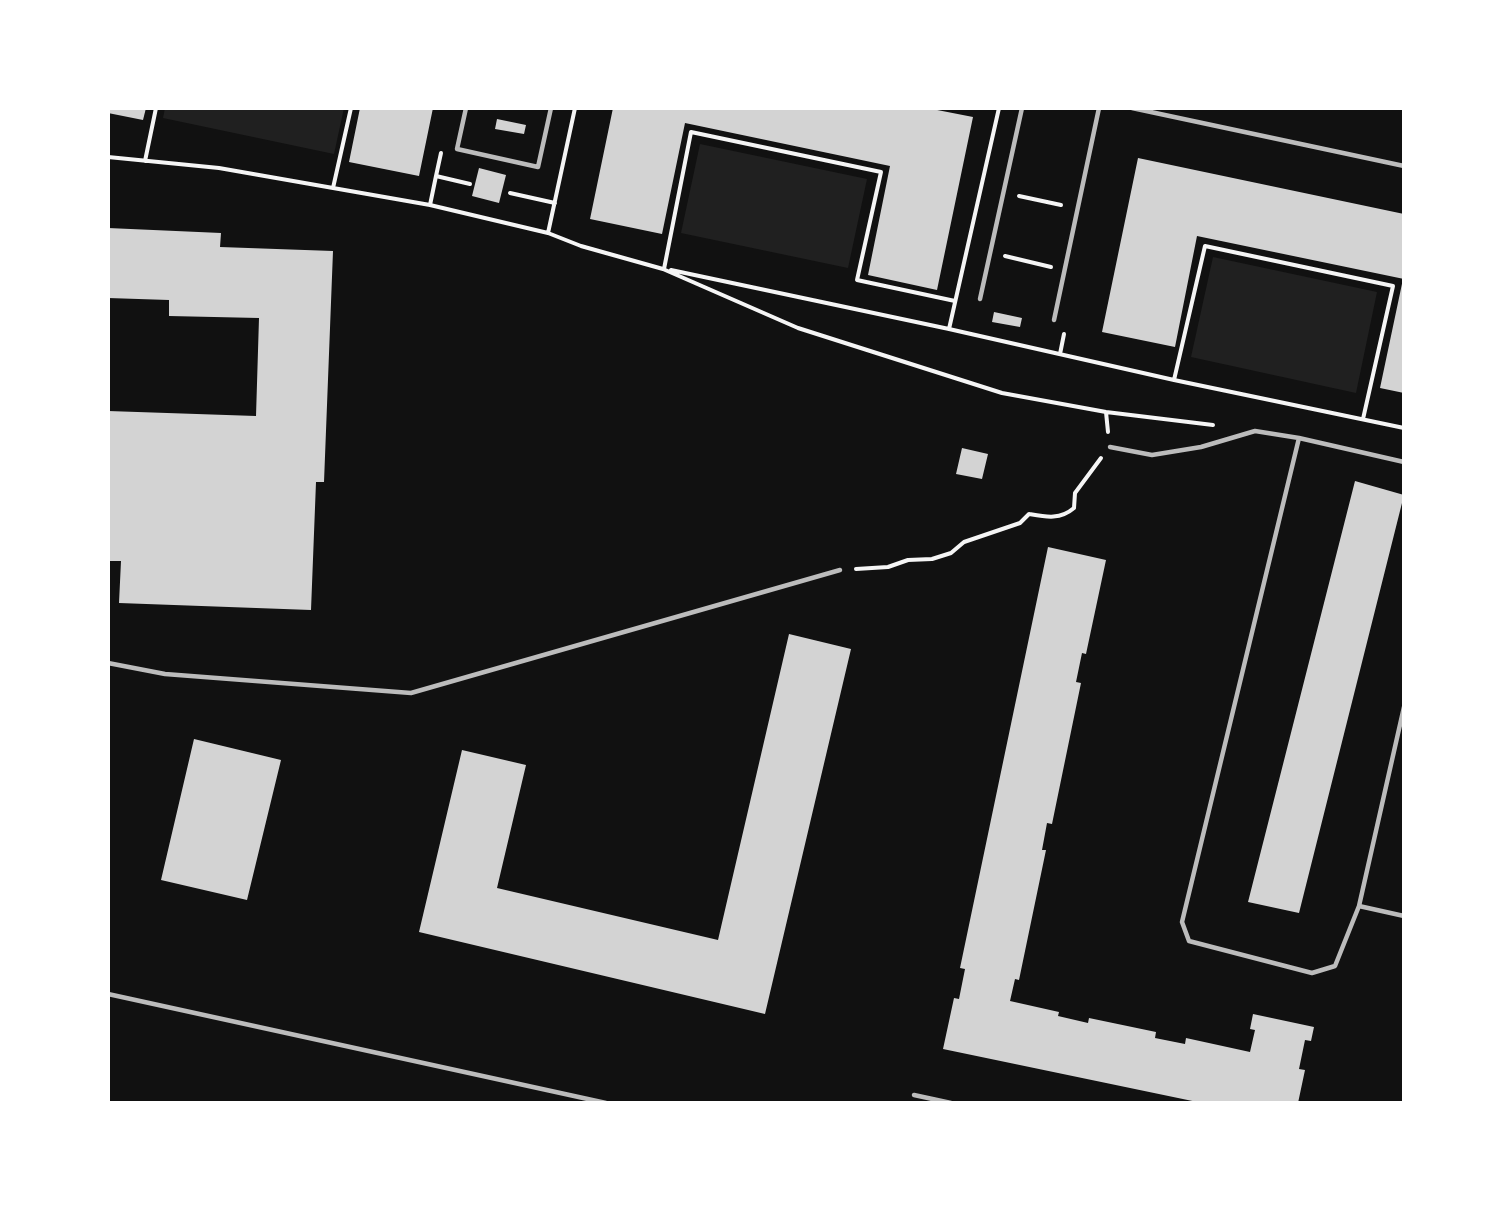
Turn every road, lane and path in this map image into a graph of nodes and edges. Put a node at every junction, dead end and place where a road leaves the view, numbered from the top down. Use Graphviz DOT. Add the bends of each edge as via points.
graph roads {
  1 [pos="156,108"];
  2 [pos="351,108"];
  3 [pos="466,108"];
  4 [pos="551,108"];
  5 [pos="575,108"];
  6 [pos="999,108"];
  7 [pos="1022,108"];
  8 [pos="1099,108"];
  9 [pos="1132,108"];
  10 [pos="108,157"];
  11 [pos="145,161"];
  12 [pos="1404,166"];
  13 [pos="436,176"];
  14 [pos="981,187"];
  15 [pos="333,188"];
  16 [pos="1004,192"];
  17 [pos="510,193"];
  18 [pos="555,203"];
  19 [pos="430,205"];
  20 [pos="1078,209"];
  21 [pos="548,233"];
  22 [pos="967,247"];
  23 [pos="990,253"];
  24 [pos="663,269"];
  25 [pos="1065,271"];
  26 [pos="980,299"];
  27 [pos="955,301"];
  28 [pos="1054,320"];
  29 [pos="949,329"];
  30 [pos="1174,380"];
  31 [pos="1106,412"];
  32 [pos="1363,419"];
  33 [pos="1221,427"];
  34 [pos="1404,428"];
  35 [pos="1299,438"];
  36 [pos="1110,447"];
  37 [pos="1404,462"];
  38 [pos="840,570"];
  39 [pos="108,663"];
  40 [pos="1404,707"];
  41 [pos="1359,906"];
  42 [pos="1404,916"];
  43 [pos="108,994"];
  44 [pos="914,1095"];
  45 [pos="606,1103"];
  46 [pos="951,1103"];
  1 -- 11 [label="path"];
  2 -- 15 [label="path"];
  3 -- 4 [label="lane" via="457,149 538,167"];
  5 -- 18 [label="path"];
  6 -- 14 [label="path"];
  7 -- 16 [label="lane"];
  8 -- 20 [label="lane"];
  9 -- 12 [label="lane"];
  10 -- 11 [label="path"];
  11 -- 15 [label="path" via="219,168"];
  13 -- 19 [label="path"];
  14 -- 16 [label="path"];
  14 -- 22 [label="path"];
  15 -- 19 [label="path"];
  16 -- 20 [label="path"];
  16 -- 23 [label="lane"];
  17 -- 18 [label="path"];
  18 -- 21 [label="path"];
  19 -- 21 [label="path"];
  20 -- 25 [label="lane"];
  21 -- 24 [label="path"];
  22 -- 23 [label="path"];
  22 -- 27 [label="path"];
  23 -- 25 [label="path"];
  23 -- 26 [label="lane"];
  24 -- 27 [label="path" via="691,132 881,172 857,280"];
  24 -- 29 [label="path"];
  24 -- 31 [label="path" via="798,328 923,370 1002,393"];
  25 -- 28 [label="lane"];
  27 -- 29 [label="path"];
  29 -- 30 [label="path"];
  30 -- 32 [label="path"];
  30 -- 32 [label="path" via="1205,246 1393,286"];
  31 -- 33 [label="path"];
  31 -- 36 [label="path"];
  32 -- 34 [label="path"];
  35 -- 36 [label="lane" via="1255,431 1201,447 1152,455"];
  35 -- 37 [label="lane"];
  35 -- 41 [label="lane" via="1182,922 1189,941 1312,973 1335,966"];
  36 -- 38 [label="path" via="1075,493 1074,508 1066,515 1052,518 1029,514 1020,523 964,542 951,553 932,559"];
  38 -- 39 [label="lane" via="411,693 165,674"];
  40 -- 41 [label="lane"];
  41 -- 42 [label="lane"];
  43 -- 45 [label="lane"];
  44 -- 46 [label="lane"];
}
